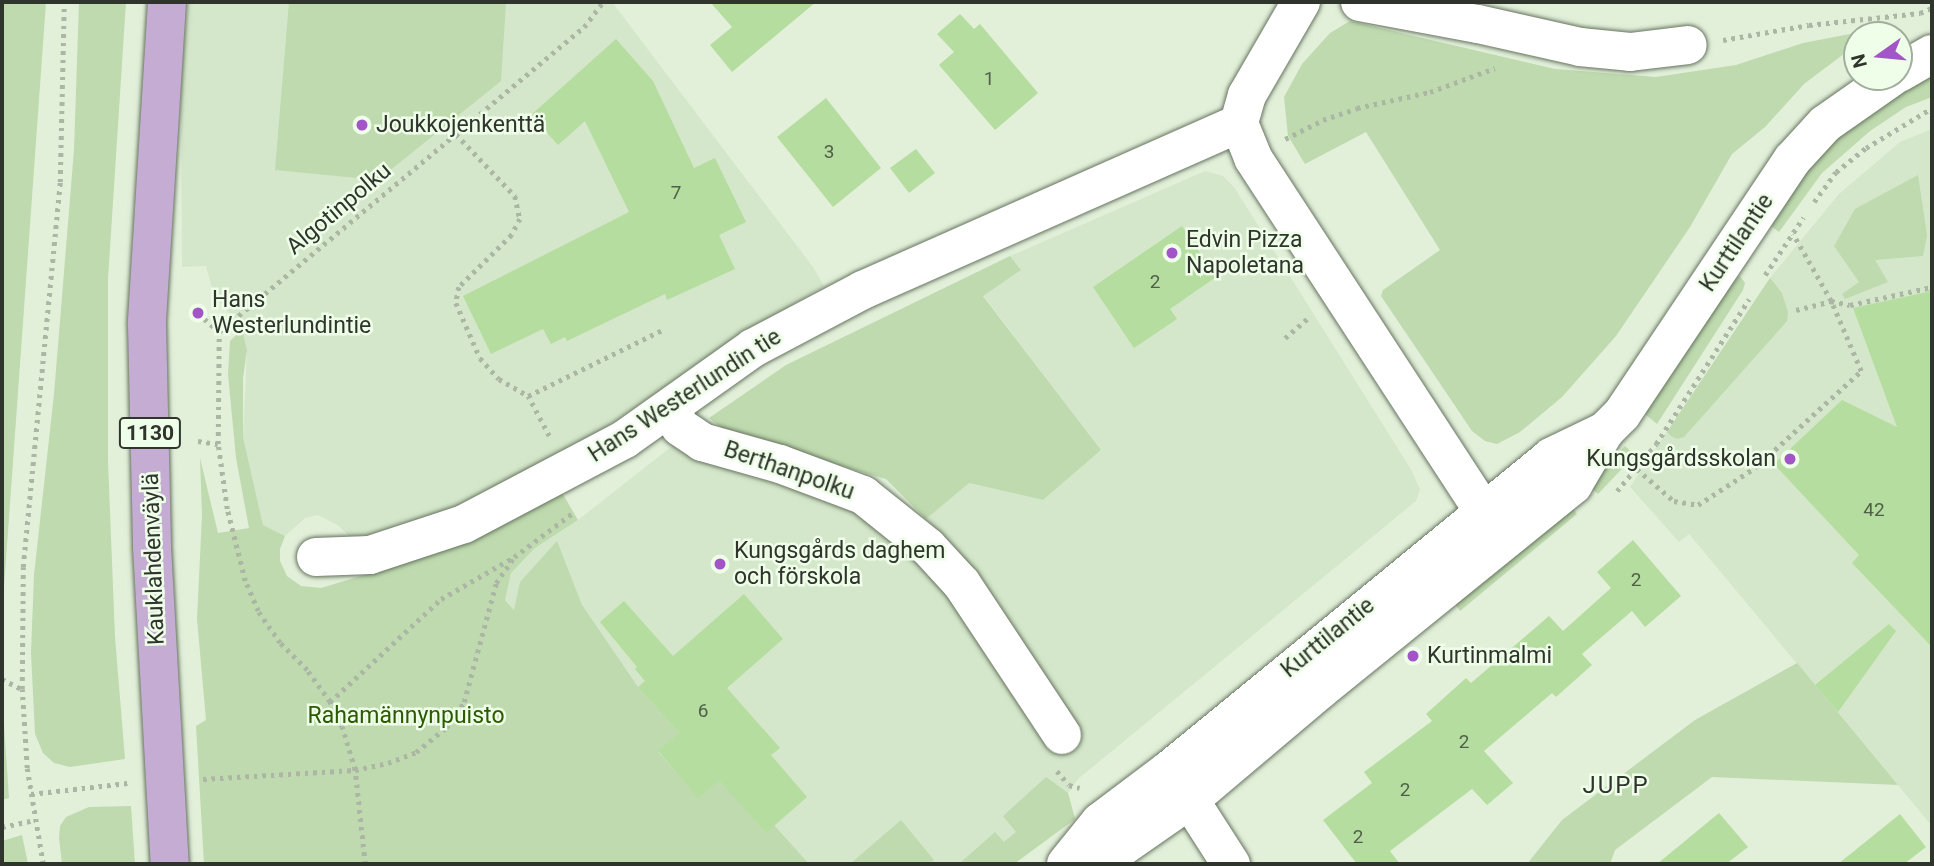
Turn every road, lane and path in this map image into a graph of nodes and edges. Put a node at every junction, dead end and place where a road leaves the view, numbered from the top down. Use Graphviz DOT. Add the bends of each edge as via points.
graph roads {
  1 [pos="64,2"];
  2 [pos="167,2"];
  3 [pos="603,2"];
  4 [pos="1301,2"];
  5 [pos="1360,2"];
  6 [pos="1920,13"];
  7 [pos="1549,43"];
  8 [pos="1688,45"];
  9 [pos="1932,54"];
  10 [pos="1913,65"];
  11 [pos="1872,91"];
  12 [pos="1239,123"];
  13 [pos="456,134"];
  14 [pos="1282,140"];
  15 [pos="1793,234"];
  16 [pos="1932,287"];
  17 [pos="1831,301"];
  18 [pos="1796,310"];
  19 [pos="198,313"];
  20 [pos="1311,314"];
  21 [pos="662,330"];
  22 [pos="219,332"];
  23 [pos="1285,338"];
  24 [pos="528,396"];
  25 [pos="670,408"];
  26 [pos="198,441"];
  27 [pos="553,443"];
  28 [pos="218,444"];
  29 [pos="1637,469"];
  30 [pos="577,510"];
  31 [pos="1494,528"];
  32 [pos="316,557"];
  33 [pos="514,557"];
  34 [pos="2,679"];
  35 [pos="22,689"];
  36 [pos="330,702"];
  37 [pos="1062,735"];
  38 [pos="355,771"];
  39 [pos="199,779"];
  40 [pos="131,783"];
  41 [pos="1180,785"];
  42 [pos="31,794"];
  43 [pos="34,820"];
  44 [pos="2,827"];
  45 [pos="43,864"];
  46 [pos="170,864"];
  47 [pos="365,864"];
  48 [pos="1066,864"];
  49 [pos="1084,864"];
  50 [pos="1231,864"];
  1 -- 35 [label="path" via="60,183 23,567"];
  2 -- 46 [label="main road, Kauklahdenväylä / 1130" via="147,324 152,547"];
  3 -- 13 [label="path, Algotinpolku" via="584,27"];
  4 -- 12 [label="street" via="1247,94"];
  5 -- 7 [label="street" via="1478,24"];
  6 -- 8 [label="path"];
  7 -- 8 [label="street" via="1630,52"];
  7 -- 14 [label="path" via="1488,71 1430,92 1357,108"];
  9 -- 10 [label="street"];
  11 -- 31 [label="street, Kurttilantie" via="1825,124 1792,160 1622,414 1605,431 1573,485"];
  12 -- 25 [label="street, Hans Westerlundin tie" via="863,290 753,348"];
  12 -- 31 [label="street" via="1252,158"];
  13 -- 22 [label="path, Algotinpolku"];
  13 -- 24 [label="path" via="515,196 520,219 512,235 459,287 456,303 480,358 499,379"];
  15 -- 17 [label="path"];
  16 -- 17 [label="path" via="1850,306"];
  17 -- 18 [label="path"];
  17 -- 29 [label="path" via="1861,371 1756,467 1698,505 1674,501"];
  19 -- 22 [label="path"];
  20 -- 23 [label="path"];
  21 -- 24 [label="path"];
  22 -- 28 [label="path"];
  24 -- 27 [label="path"];
  25 -- 32 [label="street, Hans Westerlundin tie" via="625,439 464,524 370,555"];
  25 -- 37 [label="street, Berthanpolku" via="680,426 702,442 863,495 928,547 962,584"];
  26 -- 28 [label="path"];
  28 -- 36 [label="path" via="227,509 245,582 280,643"];
  30 -- 33 [label="path"];
  31 -- 41 [label="street, Kurttilantie" via="1320,690"];
  33 -- 36 [label="path" via="441,598"];
  33 -- 38 [label="path" via="496,583 464,702 446,728 416,752"];
  34 -- 35 [label="path"];
  35 -- 42 [label="path"];
  36 -- 38 [label="path"];
  38 -- 39 [label="path"];
  38 -- 47 [label="path"];
  40 -- 42 [label="path"];
  41 -- 48 [label="street, Kurttilantie" via="1100,822"];
  41 -- 49 [label="street, Kurttilantie" via="1119,849"];
  41 -- 50 [label="street"];
  42 -- 43 [label="path"];
  43 -- 44 [label="path"];
  43 -- 45 [label="path"];
}
